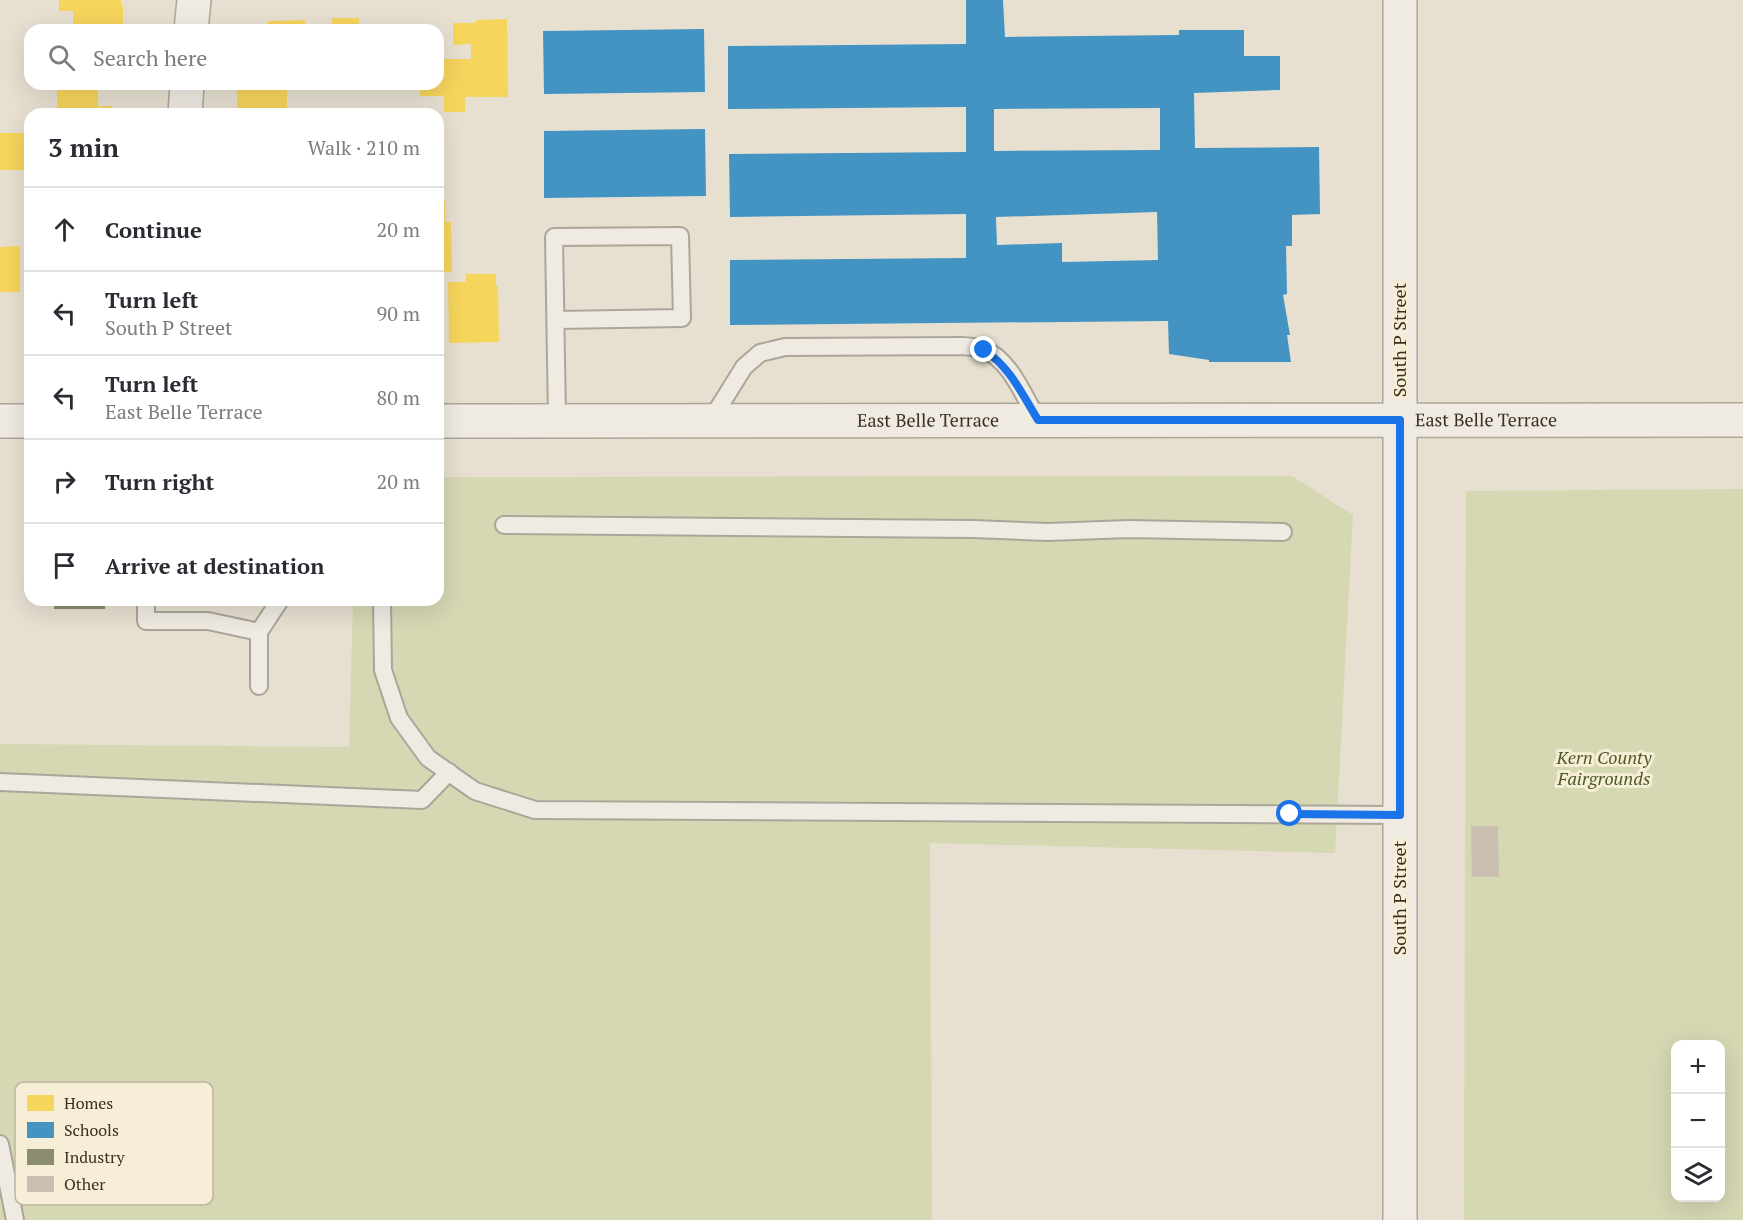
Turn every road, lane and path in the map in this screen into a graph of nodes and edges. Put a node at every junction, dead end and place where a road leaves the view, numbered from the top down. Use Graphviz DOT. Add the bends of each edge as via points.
graph roads {
  1 [pos="194,0"];
  2 [pos="1400,0"];
  3 [pos="192,24"];
  4 [pos="187,90"];
  5 [pos="185,108"];
  6 [pos="556,320"];
  7 [pos="557,420"];
  8 [pos="711,420"];
  9 [pos="1038,420"];
  10 [pos="1400,420"];
  11 [pos="1743,420"];
  12 [pos="0,421"];
  13 [pos="24,421"];
  14 [pos="444,421"];
  15 [pos="504,525"];
  16 [pos="1283,532"];
  17 [pos="146,606"];
  18 [pos="276,606"];
  19 [pos="382,606"];
  20 [pos="259,632"];
  21 [pos="259,686"];
  22 [pos="449,772"];
  23 [pos="0,782"];
  24 [pos="1400,815"];
  25 [pos="0,1144"];
  26 [pos="15,1220"];
  27 [pos="1400,1220"];
  1 -- 3 [label="street"];
  2 -- 10 [label="street, South P Street"];
  4 -- 5 [label="street"];
  6 -- 6 [label="lane" via="554,237 680,236 682,318"];
  6 -- 7 [label="lane"];
  7 -- 8 [label="street, East Belle Terrace"];
  7 -- 14 [label="street, East Belle Terrace"];
  8 -- 9 [label="street, East Belle Terrace"];
  8 -- 9 [label="lane" via="744,367 760,353 785,347 964,346 984,350 999,359"];
  9 -- 10 [label="street, East Belle Terrace"];
  10 -- 11 [label="street, East Belle Terrace"];
  10 -- 24 [label="street, South P Street"];
  12 -- 13 [label="street"];
  15 -- 16 [label="lane"];
  17 -- 20 [label="lane" via="146,621 208,621"];
  18 -- 20 [label="lane"];
  19 -- 22 [label="lane" via="383,670 399,718 428,758"];
  20 -- 21 [label="lane"];
  22 -- 23 [label="lane" via="422,800"];
  22 -- 24 [label="lane" via="475,791 535,810"];
  24 -- 27 [label="street, South P Street"];
  25 -- 26 [label="lane"];
}
